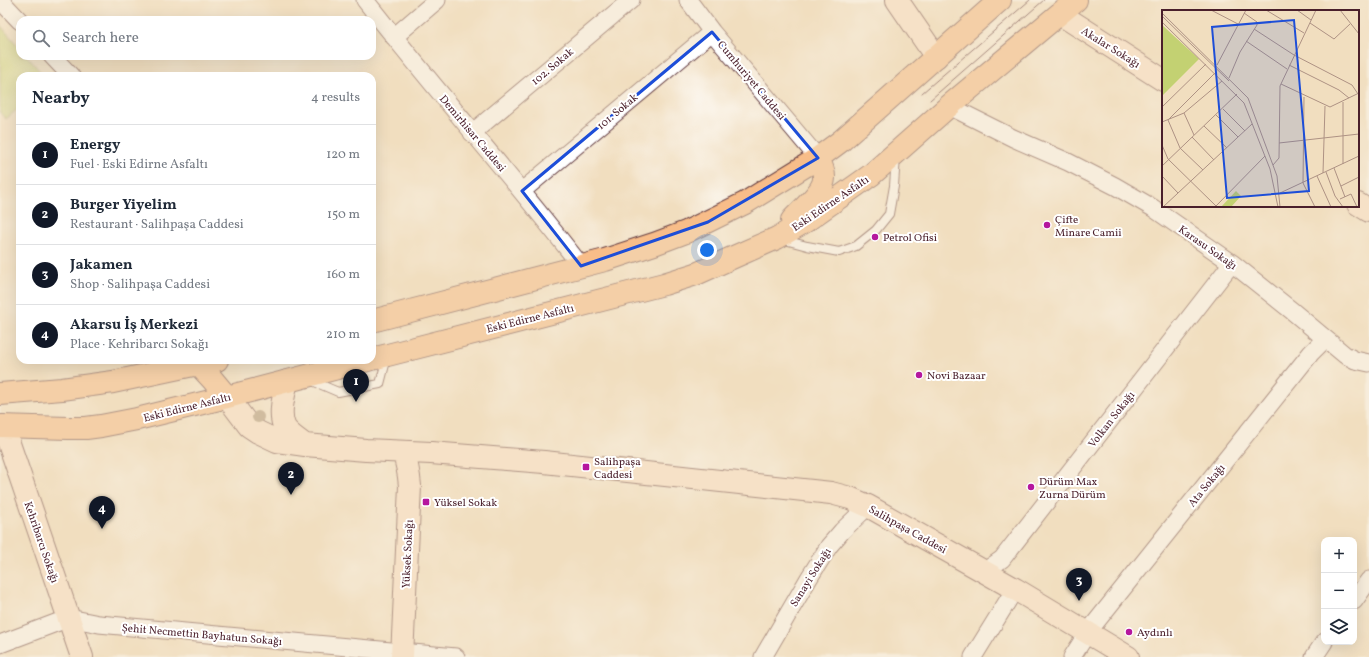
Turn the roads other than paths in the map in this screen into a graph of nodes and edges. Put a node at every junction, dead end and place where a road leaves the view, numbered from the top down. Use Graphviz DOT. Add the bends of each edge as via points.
graph roads {
  1 [pos="0,0"];
  2 [pos="365,0"];
  3 [pos="437,0"];
  4 [pos="631,0"];
  5 [pos="688,0"];
  6 [pos="897,0"];
  7 [pos="1000,0"];
  8 [pos="1076,0"];
  9 [pos="1060,14"];
  10 [pos="16,17"];
  11 [pos="712,32"];
  12 [pos="394,37"];
  13 [pos="936,57"];
  14 [pos="56,60"];
  15 [pos="67,72"];
  16 [pos="1162,79"];
  17 [pos="949,106"];
  18 [pos="472,133"];
  19 [pos="897,152"];
  20 [pos="818,158"];
  21 [pos="522,191"];
  22 [pos="1359,205"];
  23 [pos="1369,211"];
  24 [pos="777,238"];
  25 [pos="1232,263"];
  26 [pos="581,266"];
  27 [pos="376,320"];
  28 [pos="1325,339"];
  29 [pos="376,358"];
  30 [pos="1369,363"];
  31 [pos="198,364"];
  32 [pos="208,364"];
  33 [pos="353,364"];
  34 [pos="295,379"];
  35 [pos="0,394"];
  36 [pos="227,397"];
  37 [pos="1,426"];
  38 [pos="305,445"];
  39 [pos="403,452"];
  40 [pos="868,506"];
  41 [pos="985,572"];
  42 [pos="1369,580"];
  43 [pos="1015,589"];
  44 [pos="1357,597"];
  45 [pos="69,618"];
  46 [pos="1088,632"];
  47 [pos="0,644"];
  48 [pos="1322,645"];
  49 [pos="402,655"];
  50 [pos="82,657"];
  51 [pos="456,657"];
  52 [pos="763,657"];
  53 [pos="973,657"];
  54 [pos="1072,657"];
  55 [pos="1128,657"];
  56 [pos="1314,657"];
  1 -- 10 [label="street"];
  2 -- 12 [label="street, Demirhisar Caddesi"];
  3 -- 12 [label="street"];
  4 -- 18 [label="street, 102. Sokak"];
  5 -- 11 [label="street, Cumhuriyet Caddesi"];
  6 -- 13 [label="main road"];
  7 -- 13 [label="main road"];
  8 -- 9 [label="main road, Eski Edirne Asfaltı"];
  9 -- 16 [label="main road, Akalar Sokağı"];
  9 -- 17 [label="main road, Eski Edirne Asfaltı"];
  11 -- 20 [label="street, Cumhuriyet Caddesi"];
  11 -- 21 [label="street, 101. Sokak"];
  12 -- 18 [label="street, Demirhisar Caddesi"];
  13 -- 20 [label="main road" via="841,141"];
  14 -- 15 [label="street"];
  17 -- 19 [label="main road, Eski Edirne Asfaltı"];
  17 -- 25 [label="street, Karasu Sokağı" via="1115,186 1153,208"];
  18 -- 21 [label="street, Demirhisar Caddesi"];
  19 -- 24 [label="main road, Eski Edirne Asfaltı" via="834,203"];
  19 -- 24 [label="lane" via="889,214 876,230 856,246 839,252"];
  20 -- 24 [label="main road" via="823,168 822,187"];
  20 -- 26 [label="main road" via="745,203 702,225 654,244"];
  21 -- 26 [label="street, Demirhisar Caddesi"];
  22 -- 23 [label="main road"];
  24 -- 29 [label="main road, Eski Edirne Asfaltı" via="696,274 664,284"];
  25 -- 28 [label="street, Karasu Sokağı"];
  25 -- 41 [label="street, Volkan Sokağı" via="1002,559"];
  26 -- 27 [label="main road"];
  28 -- 30 [label="street, Karasu Sokağı" via="1345,355"];
  28 -- 46 [label="street, Ata Sokağı" via="1311,353"];
  31 -- 35 [label="main road" via="95,385"];
  32 -- 36 [label="main road" via="212,379"];
  33 -- 34 [label="main road, Eski Edirne Asfaltı"];
  34 -- 36 [label="main road, Eski Edirne Asfaltı"];
  34 -- 38 [label="main road" via="283,405 282,421 290,434"];
  36 -- 37 [label="main road, Eski Edirne Asfaltı" via="137,419 86,428"];
  36 -- 38 [label="main road, Salihpaşa Caddesi" via="249,426 258,432 277,441"];
  37 -- 45 [label="main road, Kehribarcı Sokağı"];
  38 -- 39 [label="main road, Salihpaşa Caddesi"];
  39 -- 40 [label="main road, Salihpaşa Caddesi" via="544,462 831,493"];
  39 -- 49 [label="main road, Yüksek Sokağı" via="410,475 410,486"];
  40 -- 41 [label="main road, Salihpaşa Caddesi"];
  40 -- 52 [label="street, Sanayi Sokağı" via="829,546"];
  41 -- 43 [label="main road, Salihpaşa Caddesi"];
  42 -- 44 [label="street"];
  43 -- 46 [label="main road, Salihpaşa Caddesi"];
  43 -- 53 [label="street"];
  45 -- 47 [label="street"];
  45 -- 49 [label="street, Şehit Necmettin Bayhatun Sokağı" via="107,625"];
  45 -- 50 [label="main road, Kehribarcı Sokağı"];
  46 -- 54 [label="street, Ata Sokağı"];
  46 -- 55 [label="main road, Salihpaşa Caddesi"];
  48 -- 56 [label="street"];
  49 -- 51 [label="street, Şehit Necmettin Bayhatun Sokağı"];
}
